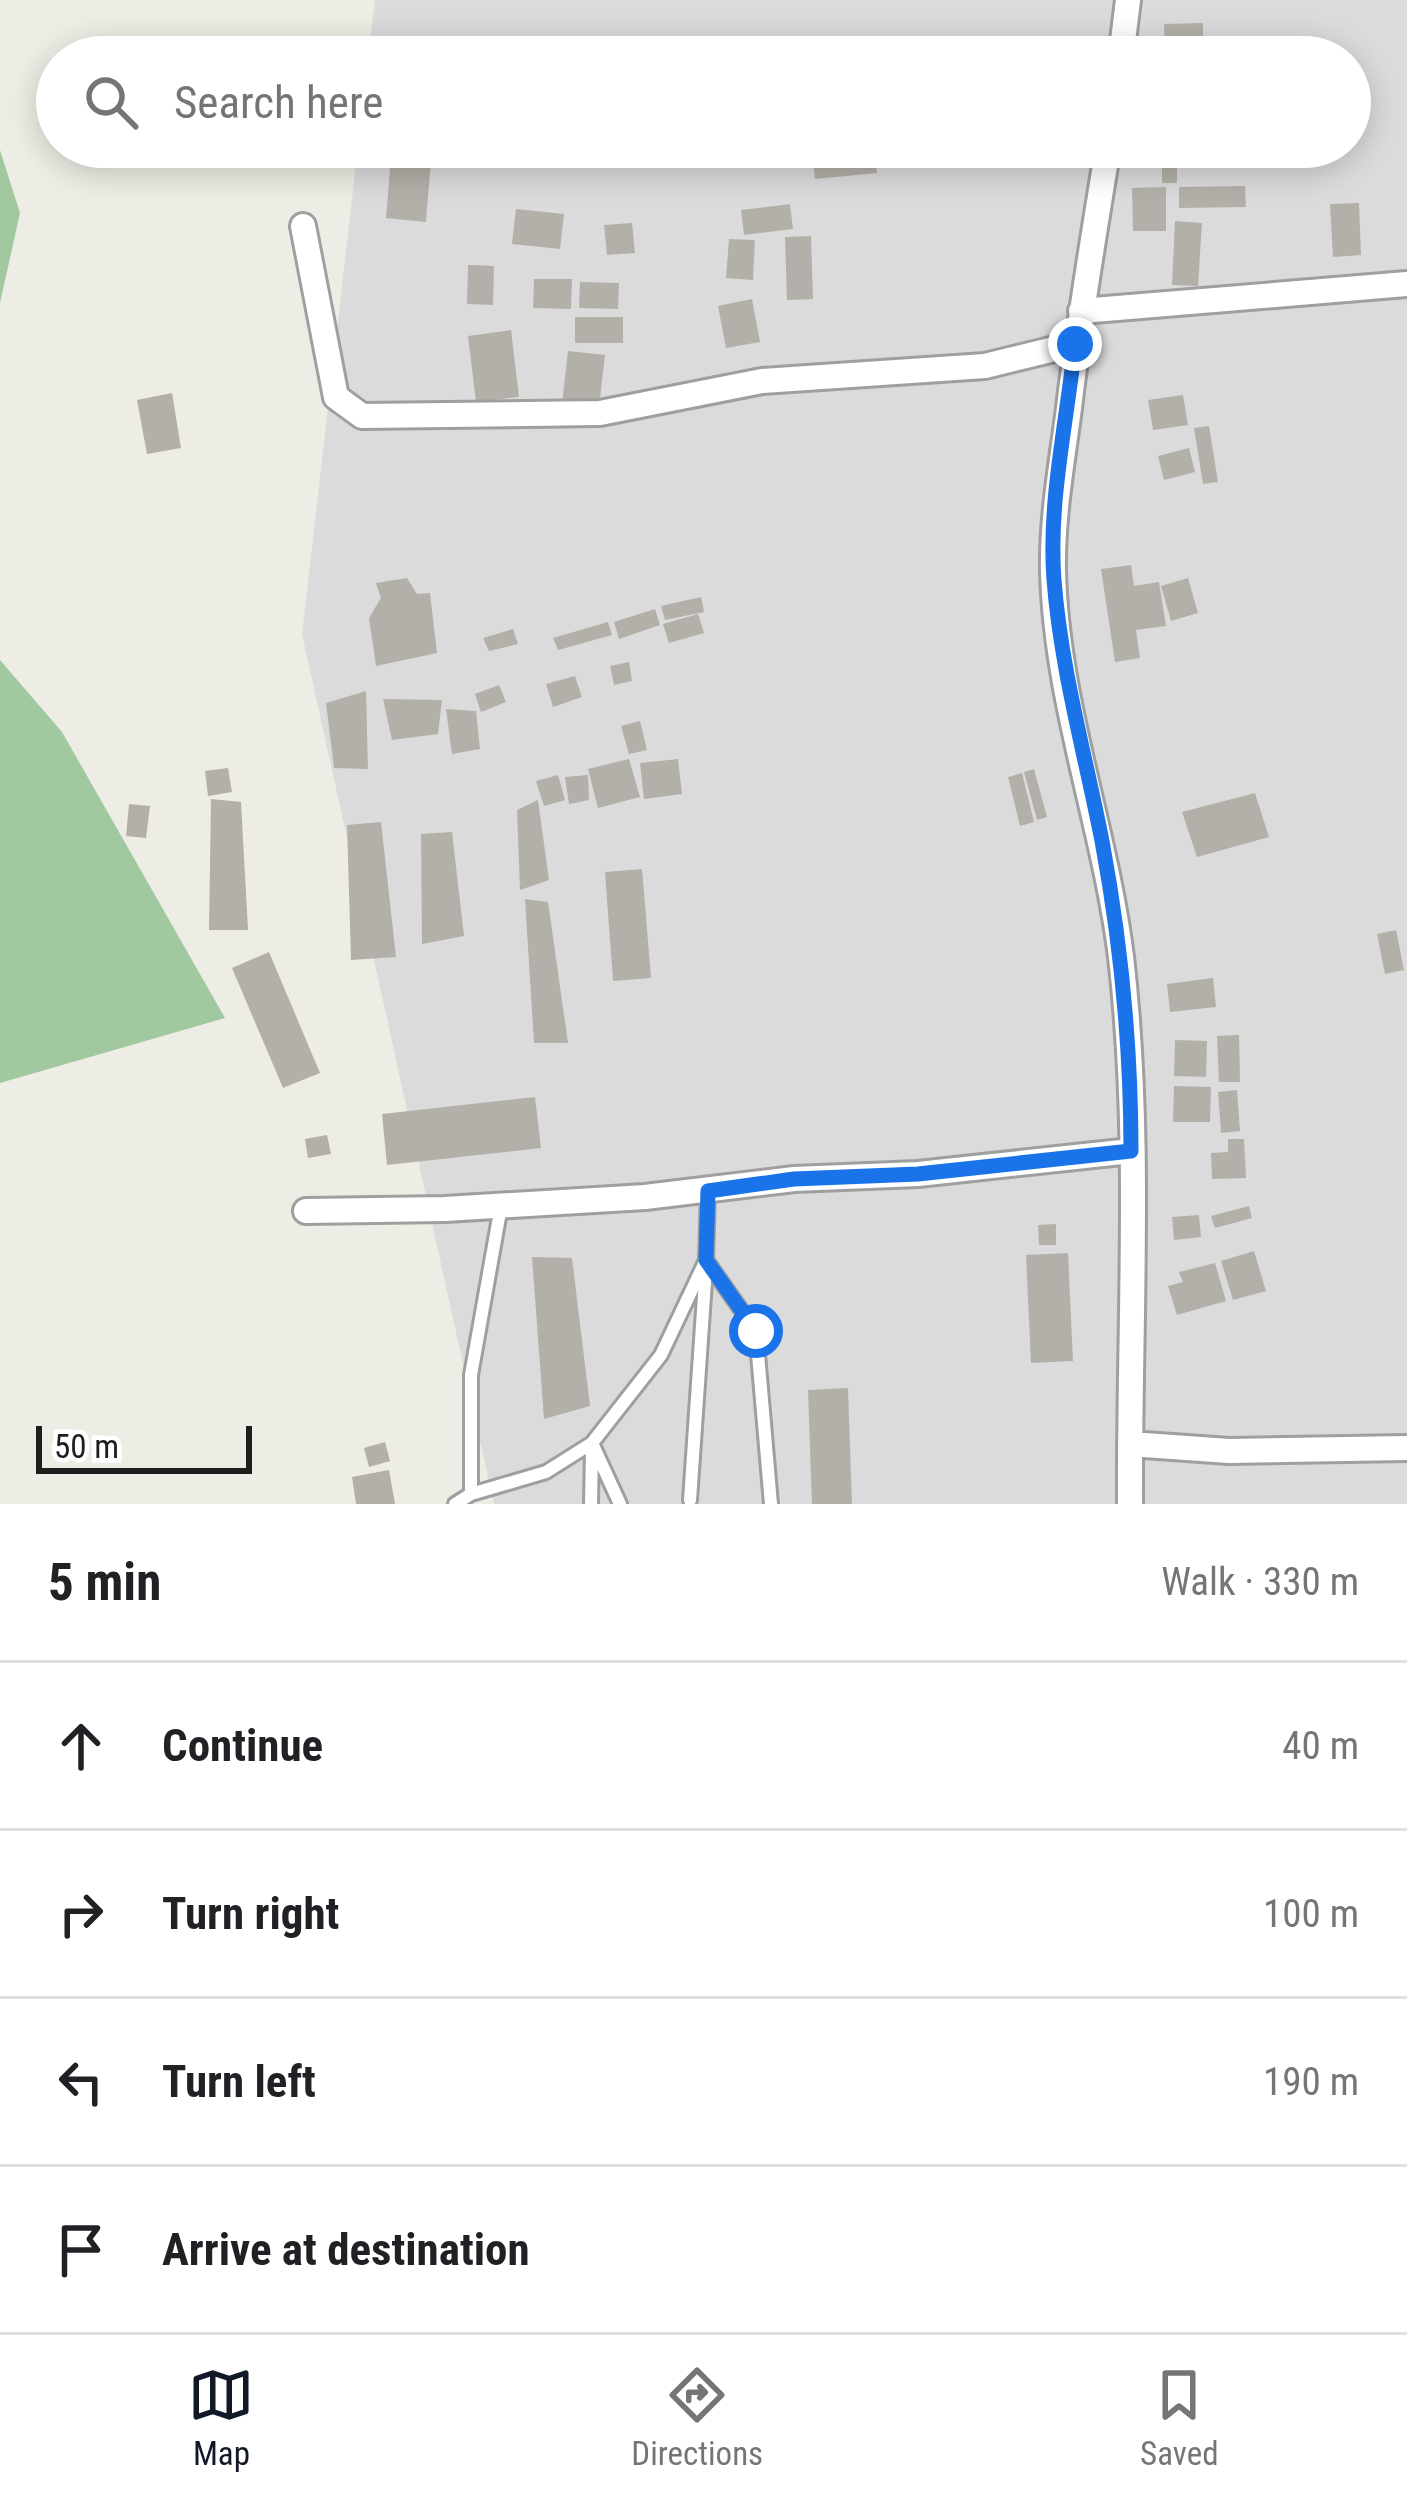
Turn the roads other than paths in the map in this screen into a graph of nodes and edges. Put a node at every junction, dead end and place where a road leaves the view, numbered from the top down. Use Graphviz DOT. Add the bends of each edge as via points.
graph roads {
  1 [pos="1128,0"];
  2 [pos="1124,36"];
  3 [pos="1105,168"];
  4 [pos="304,226"];
  5 [pos="1407,284"];
  6 [pos="1081,311"];
  7 [pos="1075,344"];
  8 [pos="1131,1151"];
  9 [pos="708,1191"];
  10 [pos="501,1206"];
  11 [pos="306,1211"];
  12 [pos="706,1260"];
  13 [pos="592,1443"];
  14 [pos="1130,1444"];
  15 [pos="1407,1448"];
  16 [pos="471,1494"];
  17 [pos="690,1500"];
  18 [pos="454,1504"];
  19 [pos="591,1504"];
  20 [pos="620,1504"];
  21 [pos="770,1504"];
  22 [pos="1130,1504"];
  1 -- 2 [label="street"];
  3 -- 6 [label="street"];
  4 -- 7 [label="street" via="336,397 362,416 600,413 762,381 985,366"];
  5 -- 6 [label="street"];
  6 -- 7 [label="street"];
  7 -- 8 [label="street" via="1053,575 1120,957"];
  8 -- 9 [label="street"];
  8 -- 14 [label="street"];
  9 -- 10 [label="street"];
  9 -- 12 [label="lane"];
  10 -- 11 [label="street"];
  10 -- 16 [label="lane" via="471,1375"];
  12 -- 13 [label="lane" via="661,1354"];
  12 -- 17 [label="lane"];
  12 -- 21 [label="lane" via="756,1331"];
  13 -- 16 [label="lane" via="546,1472"];
  13 -- 19 [label="lane"];
  13 -- 20 [label="lane"];
  14 -- 15 [label="street"];
  14 -- 22 [label="street"];
  16 -- 18 [label="lane"];
}
